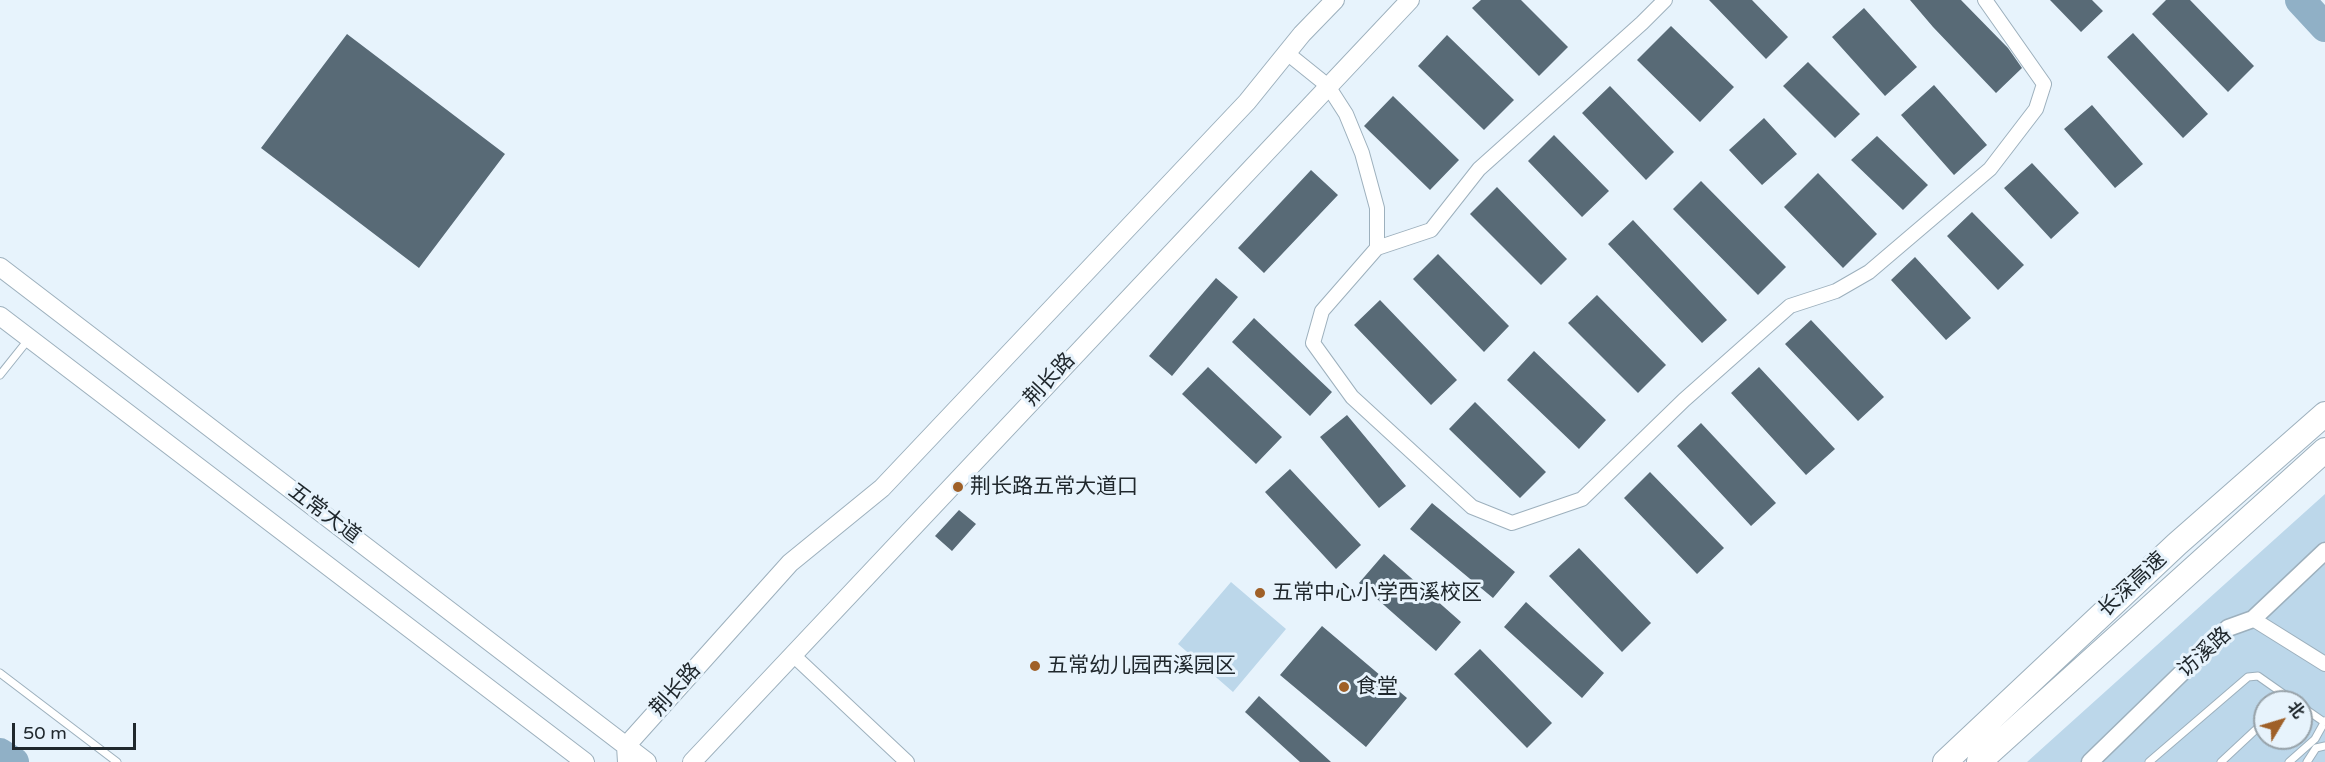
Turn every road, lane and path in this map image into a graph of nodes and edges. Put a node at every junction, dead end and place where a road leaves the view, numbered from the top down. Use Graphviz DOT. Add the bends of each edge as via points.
graph roads {
  1 [pos="1335,0"];
  2 [pos="1410,0"];
  3 [pos="1665,0"];
  4 [pos="1984,0"];
  5 [pos="1287,53"];
  6 [pos="1328,86"];
  7 [pos="1377,248"];
  8 [pos="0,267"];
  9 [pos="0,316"];
  10 [pos="29,338"];
  11 [pos="0,375"];
  12 [pos="2325,414"];
  13 [pos="2325,450"];
  14 [pos="2325,550"];
  15 [pos="2253,618"];
  16 [pos="792,654"];
  17 [pos="2325,664"];
  18 [pos="0,673"];
  19 [pos="2276,690"];
  20 [pos="2325,722"];
  21 [pos="2253,732"];
  22 [pos="2325,746"];
  23 [pos="627,754"];
  24 [pos="117,762"];
  25 [pos="585,762"];
  26 [pos="647,762"];
  27 [pos="692,762"];
  28 [pos="907,762"];
  29 [pos="1945,762"];
  30 [pos="1978,762"];
  31 [pos="2090,762"];
  32 [pos="2149,762"];
  33 [pos="2221,762"];
  34 [pos="2289,762"];
  35 [pos="2307,762"];
  1 -- 5 [label="main road, 荆长路"];
  2 -- 6 [label="main road, 荆长路"];
  3 -- 7 [label="street" via="1479,170 1431,230"];
  4 -- 7 [label="street" via="2044,84 2036,109 1990,169 1869,272 1836,291 1790,306 1684,400 1582,499 1512,523 1472,507 1352,397 1313,343 1322,311"];
  5 -- 6 [label="street"];
  5 -- 23 [label="main road, 荆长路" via="1239,110 882,488 790,563"];
  6 -- 7 [label="street" via="1346,114 1362,153 1377,208"];
  6 -- 16 [label="main road, 荆长路"];
  8 -- 23 [label="main road, 五常大道"];
  9 -- 10 [label="main road, 五常大道"];
  10 -- 11 [label="lane"];
  10 -- 25 [label="main road, 五常大道"];
  12 -- 29 [label="highway, 长深高速" via="2177,544"];
  13 -- 30 [label="highway, 长深高速"];
  14 -- 15 [label="street, 访溪路"];
  15 -- 17 [label="street"];
  15 -- 31 [label="street, 访溪路" via="2228,628"];
  16 -- 27 [label="main road, 荆长路"];
  16 -- 28 [label="street"];
  18 -- 24 [label="lane"];
  19 -- 32 [label="lane" via="2258,676 2248,677"];
  20 -- 34 [label="lane" via="2315,739"];
  21 -- 33 [label="lane"];
  22 -- 35 [label="lane" via="2316,748"];
  23 -- 26 [label="main road, 五常大道"];
}
